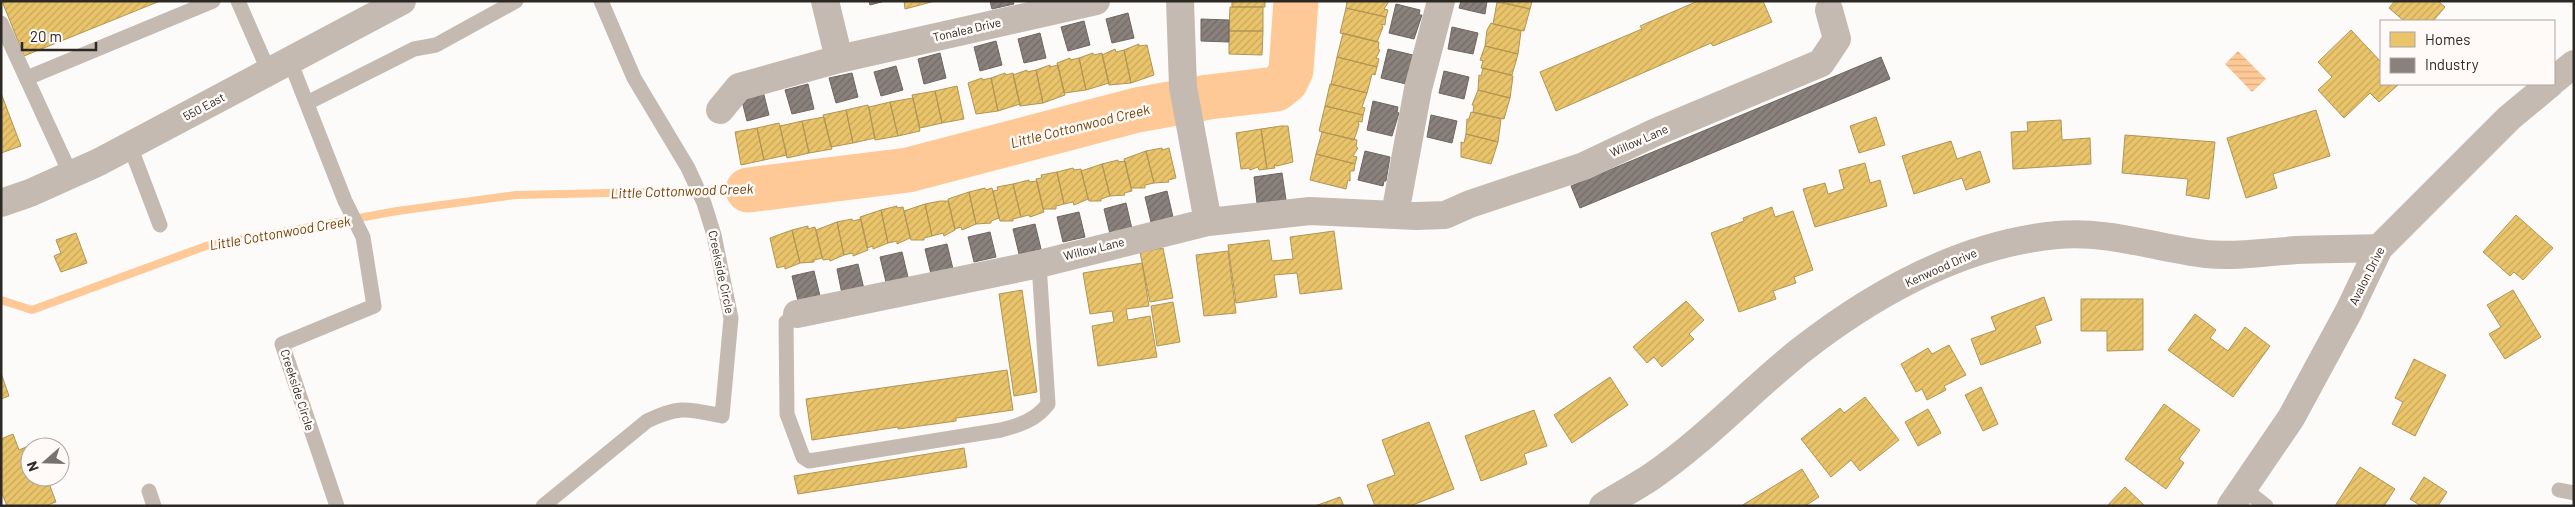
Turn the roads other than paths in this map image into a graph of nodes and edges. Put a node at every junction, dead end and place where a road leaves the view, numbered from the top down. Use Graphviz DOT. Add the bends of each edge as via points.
graph roads {
  1 [pos="212,1"];
  2 [pos="238,1"];
  3 [pos="402,1"];
  4 [pos="516,1"];
  5 [pos="601,1"];
  6 [pos="825,1"];
  7 [pos="1096,1"];
  8 [pos="1180,1"];
  9 [pos="1441,1"];
  10 [pos="1829,10"];
  11 [pos="1,23"];
  12 [pos="839,59"];
  13 [pos="2574,64"];
  14 [pos="279,66"];
  15 [pos="27,78"];
  16 [pos="2555,79"];
  17 [pos="2549,85"];
  18 [pos="307,103"];
  19 [pos="720,110"];
  20 [pos="130,146"];
  21 [pos="71,175"];
  22 [pos="1,203"];
  23 [pos="1395,214"];
  24 [pos="1208,222"];
  25 [pos="160,225"];
  26 [pos="2379,248"];
  27 [pos="1039,264"];
  28 [pos="797,314"];
  29 [pos="2237,497"];
  30 [pos="337,506"];
  31 [pos="543,506"];
  32 [pos="1603,506"];
  33 [pos="2266,506"];
  1 -- 15 [label="lane"];
  2 -- 14 [label="lane, Creekside Circle"];
  3 -- 14 [label="street, 550 East"];
  4 -- 18 [label="lane" via="436,45 414,48"];
  5 -- 31 [label="lane, Creekside Circle" via="634,78 688,168 704,203 716,244 731,318 722,416 685,408 666,412 647,422"];
  6 -- 12 [label="street"];
  7 -- 12 [label="street, Tonalea Drive"];
  8 -- 24 [label="street" via="1183,87"];
  9 -- 23 [label="street" via="1418,89"];
  10 -- 23 [label="street, Willow Lane" via="1837,39 1820,63 1584,166 1445,215"];
  11 -- 15 [label="lane"];
  12 -- 19 [label="street, Tonalea Drive" via="739,87"];
  13 -- 16 [label="street"];
  14 -- 18 [label="lane, Creekside Circle"];
  14 -- 20 [label="street, 550 East"];
  15 -- 21 [label="lane"];
  17 -- 26 [label="street, Avalon Drive" via="2509,118"];
  18 -- 30 [label="lane, Creekside Circle" via="345,202 363,237 374,306 282,344"];
  20 -- 21 [label="street, 550 East"];
  20 -- 25 [label="lane"];
  21 -- 22 [label="street, 550 East"];
  23 -- 24 [label="street, Willow Lane" via="1310,211"];
  24 -- 27 [label="street, Willow Lane"];
  26 -- 29 [label="street, Avalon Drive" via="2291,418"];
  26 -- 32 [label="street, Kenwood Drive" via="2295,250 2236,256 2204,254 2107,236 2058,235 2011,241 1966,255 1895,288 1845,319 1799,352 1725,419 1651,477"];
  27 -- 28 [label="street, Willow Lane"];
  27 -- 28 [label="lane" via="1048,404 1040,415 1001,430 809,461 803,457 787,414 786,322"];
  29 -- 33 [label="lane"];
}
